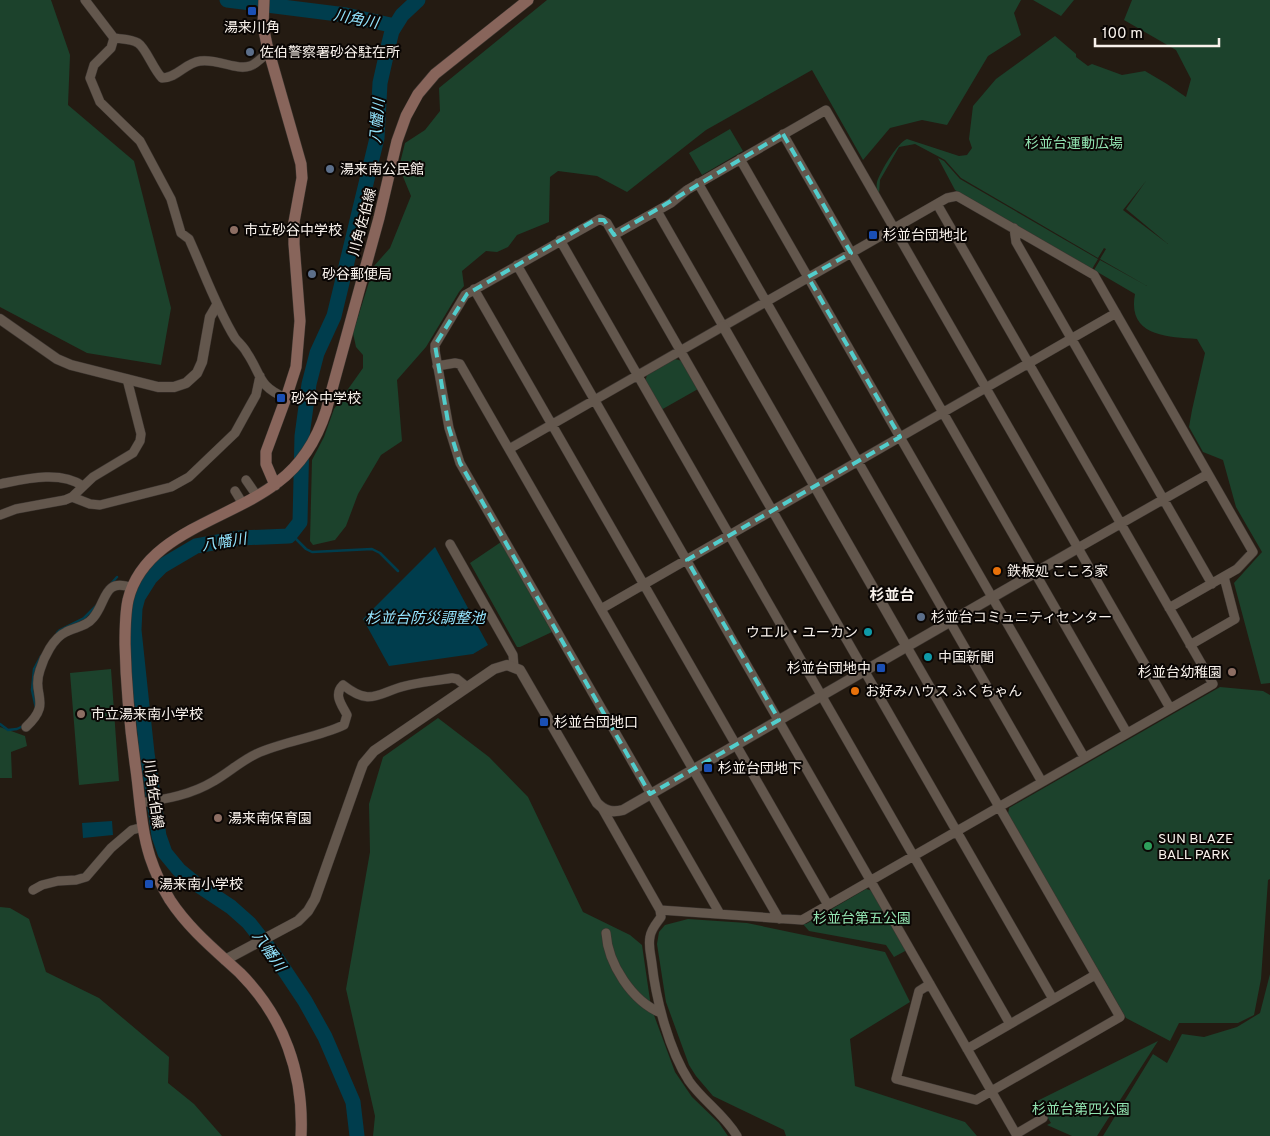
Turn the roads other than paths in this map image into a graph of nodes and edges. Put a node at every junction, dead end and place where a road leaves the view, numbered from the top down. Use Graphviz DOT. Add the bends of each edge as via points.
graph roads {
  1 [pos="85,0"];
  2 [pos="528,0"];
  3 [pos="264,6"];
  4 [pos="114,38"];
  5 [pos="269,53"];
  6 [pos="783,134"];
  7 [pos="740,159"];
  8 [pos="698,183"];
  9 [pos="937,204"];
  10 [pos="657,211"];
  11 [pos="894,228"];
  12 [pos="1014,228"];
  13 [pos="614,236"];
  14 [pos="560,240"];
  15 [pos="851,253"];
  16 [pos="517,265"];
  17 [pos="808,277"];
  18 [pos="474,290"];
  19 [pos="766,302"];
  20 [pos="217,305"];
  21 [pos="1116,313"];
  22 [pos="0,319"];
  23 [pos="723,326"];
  24 [pos="1071,339"];
  25 [pos="680,351"];
  26 [pos="1029,364"];
  27 [pos="437,366"];
  28 [pos="637,375"];
  29 [pos="260,376"];
  30 [pos="127,379"];
  31 [pos="986,388"];
  32 [pos="286,398"];
  33 [pos="595,400"];
  34 [pos="943,413"];
  35 [pos="552,424"];
  36 [pos="900,437"];
  37 [pos="509,449"];
  38 [pos="858,462"];
  39 [pos="1208,474"];
  40 [pos="246,480"];
  41 [pos="0,484"];
  42 [pos="275,485"];
  43 [pos="83,486"];
  44 [pos="815,486"];
  45 [pos="235,491"];
  46 [pos="257,496"];
  47 [pos="72,497"];
  48 [pos="1163,499"];
  49 [pos="243,504"];
  50 [pos="772,511"];
  51 [pos="0,516"];
  52 [pos="1121,524"];
  53 [pos="729,535"];
  54 [pos="450,544"];
  55 [pos="1078,548"];
  56 [pos="687,560"];
  57 [pos="1035,573"];
  58 [pos="1224,577"];
  59 [pos="644,584"];
  60 [pos="1212,584"];
  61 [pos="132,588"];
  62 [pos="992,598"];
  63 [pos="1169,608"];
  64 [pos="601,609"];
  65 [pos="950,622"];
  66 [pos="1190,645"];
  67 [pos="907,647"];
  68 [pos="514,667"];
  69 [pos="864,671"];
  70 [pos="467,687"];
  71 [pos="821,696"];
  72 [pos="1170,708"];
  73 [pos="779,720"];
  74 [pos="26,727"];
  75 [pos="1127,733"];
  76 [pos="736,745"];
  77 [pos="1084,758"];
  78 [pos="693,769"];
  79 [pos="1042,782"];
  80 [pos="650,794"];
  81 [pos="143,802"];
  82 [pos="998,807"];
  83 [pos="602,808"];
  84 [pos="143,827"];
  85 [pos="956,832"];
  86 [pos="913,856"];
  87 [pos="871,881"];
  88 [pos="33,890"];
  89 [pos="828,905"];
  90 [pos="660,910"];
  91 [pos="720,914"];
  92 [pos="779,919"];
  93 [pos="606,933"];
  94 [pos="230,957"];
  95 [pos="1095,975"];
  96 [pos="930,984"];
  97 [pos="1053,999"];
  98 [pos="661,1013"];
  99 [pos="1010,1024"];
  100 [pos="967,1049"];
  101 [pos="992,1091"];
  102 [pos="1043,1118"];
  103 [pos="301,1136"];
  104 [pos="737,1136"];
  1 -- 4 [label="street"];
  2 -- 42 [label="main road, 川角佐伯線" via="435,74 418,94 406,116 326,411 305,455"];
  3 -- 5 [label="main road" via="263,26"];
  4 -- 5 [label="street" via="136,41 162,78 170,78 200,61 252,66"];
  4 -- 20 [label="street" via="111,48 94,65 90,78 100,102 140,141 171,199 181,233 189,240"];
  5 -- 32 [label="main road" via="301,164 302,178 294,222 300,321 296,367"];
  6 -- 7 [label="street"];
  6 -- 11 [label="street" via="826,110"];
  6 -- 15 [label="street"];
  7 -- 8 [label="street"];
  7 -- 17 [label="street"];
  8 -- 10 [label="street"];
  8 -- 19 [label="street"];
  9 -- 11 [label="street"];
  9 -- 12 [label="street" via="958,196"];
  9 -- 26 [label="street"];
  10 -- 13 [label="street"];
  10 -- 23 [label="street"];
  11 -- 15 [label="street"];
  11 -- 31 [label="street"];
  12 -- 21 [label="street" via="1092,273"];
  12 -- 24 [label="street" via="1016,242"];
  13 -- 14 [label="street" via="607,223 600,219"];
  13 -- 25 [label="street"];
  14 -- 16 [label="street"];
  14 -- 28 [label="street"];
  15 -- 17 [label="street"];
  15 -- 34 [label="street"];
  16 -- 18 [label="street"];
  16 -- 33 [label="street"];
  17 -- 19 [label="street"];
  17 -- 36 [label="street"];
  18 -- 27 [label="street" via="462,298 435,345"];
  18 -- 35 [label="street"];
  19 -- 23 [label="street"];
  19 -- 38 [label="street"];
  20 -- 29 [label="street"];
  20 -- 30 [label="street" via="210,317 202,362 197,373 186,383 158,387"];
  21 -- 24 [label="street"];
  21 -- 39 [label="street"];
  22 -- 30 [label="street" via="71,366"];
  23 -- 25 [label="street"];
  23 -- 44 [label="street"];
  24 -- 26 [label="street"];
  24 -- 48 [label="street"];
  25 -- 28 [label="street"];
  25 -- 50 [label="street"];
  26 -- 31 [label="street"];
  26 -- 52 [label="street"];
  27 -- 37 [label="street" via="460,364"];
  27 -- 80 [label="street" via="460,463"];
  28 -- 33 [label="street"];
  28 -- 53 [label="street"];
  29 -- 32 [label="street" via="268,389"];
  29 -- 47 [label="street" via="256,395 236,433 184,481 100,505"];
  30 -- 43 [label="street" via="140,426 140,441 133,453 93,476"];
  31 -- 34 [label="street"];
  31 -- 55 [label="street"];
  32 -- 42 [label="main road" via="266,452 266,464"];
  33 -- 35 [label="street"];
  33 -- 56 [label="street"];
  34 -- 36 [label="street"];
  34 -- 57 [label="street"];
  35 -- 37 [label="street"];
  35 -- 59 [label="street"];
  36 -- 38 [label="street"];
  36 -- 62 [label="street"];
  37 -- 64 [label="street"];
  38 -- 44 [label="street"];
  38 -- 65 [label="street"];
  39 -- 48 [label="street"];
  39 -- 58 [label="street" via="1253,552"];
  40 -- 46 [label="street"];
  41 -- 43 [label="street" via="42,476 74,481"];
  42 -- 46 [label="main road, 川角佐伯線"];
  43 -- 47 [label="street"];
  44 -- 50 [label="street"];
  44 -- 67 [label="street"];
  45 -- 49 [label="street"];
  46 -- 49 [label="main road, 川角佐伯線"];
  47 -- 51 [label="street" via="16,509"];
  48 -- 52 [label="street"];
  48 -- 60 [label="street"];
  49 -- 61 [label="main road, 川角佐伯線" via="157,552 144,566"];
  50 -- 53 [label="street"];
  50 -- 69 [label="street"];
  52 -- 55 [label="street"];
  52 -- 63 [label="street"];
  53 -- 56 [label="street"];
  53 -- 71 [label="street"];
  54 -- 68 [label="street" via="513,655"];
  55 -- 57 [label="street"];
  55 -- 72 [label="street"];
  56 -- 59 [label="street"];
  56 -- 73 [label="street"];
  57 -- 62 [label="street"];
  57 -- 75 [label="street"];
  58 -- 60 [label="street"];
  58 -- 66 [label="street" via="1235,619"];
  59 -- 64 [label="street"];
  59 -- 76 [label="street"];
  60 -- 63 [label="street"];
  61 -- 74 [label="street" via="119,584 111,587 90,622 65,632 56,640 39,672 37,716"];
  61 -- 81 [label="main road, 川角佐伯線" via="126,611 126,683"];
  62 -- 65 [label="street"];
  62 -- 77 [label="street"];
  63 -- 66 [label="street"];
  64 -- 78 [label="street"];
  65 -- 67 [label="street"];
  65 -- 79 [label="street"];
  66 -- 72 [label="street" via="1213,684"];
  67 -- 69 [label="street"];
  67 -- 82 [label="street"];
  68 -- 70 [label="street" via="500,666"];
  68 -- 83 [label="street" via="525,676"];
  69 -- 71 [label="street"];
  69 -- 85 [label="street"];
  70 -- 81 [label="street" via="452,678 404,686 376,697 363,697 343,685 338,698 347,715 344,724 280,744 255,755 212,782 166,800"];
  70 -- 94 [label="street" via="368,757 312,905 298,921"];
  71 -- 73 [label="street"];
  71 -- 86 [label="street"];
  72 -- 75 [label="street"];
  73 -- 76 [label="street"];
  73 -- 87 [label="street"];
  75 -- 77 [label="street"];
  76 -- 78 [label="street"];
  76 -- 89 [label="street"];
  77 -- 79 [label="street"];
  78 -- 80 [label="street"];
  78 -- 92 [label="street"];
  79 -- 82 [label="street"];
  80 -- 83 [label="street" via="616,812"];
  80 -- 91 [label="street"];
  81 -- 84 [label="main road, 川角佐伯線"];
  82 -- 85 [label="street"];
  82 -- 95 [label="street"];
  83 -- 90 [label="street"];
  84 -- 88 [label="street" via="132,830 111,848 86,877 61,880"];
  84 -- 94 [label="main road, 川角佐伯線" via="153,864 169,899 188,923"];
  85 -- 86 [label="street"];
  85 -- 97 [label="street"];
  86 -- 87 [label="street"];
  86 -- 99 [label="street"];
  87 -- 89 [label="street"];
  87 -- 96 [label="street"];
  89 -- 92 [label="street" via="802,920"];
  90 -- 91 [label="street"];
  90 -- 98 [label="street" via="661,917 652,929 650,944"];
  91 -- 92 [label="street"];
  93 -- 98 [label="street" via="610,957 624,979 640,1000"];
  94 -- 103 [label="main road, 川角佐伯線" via="260,996 283,1034 297,1077"];
  95 -- 97 [label="street"];
  95 -- 101 [label="street" via="1120,1017"];
  96 -- 100 [label="street"];
  96 -- 101 [label="street" via="919,991 896,1078 976,1100"];
  97 -- 99 [label="street"];
  98 -- 104 [label="street" via="689,1081 725,1118"];
  99 -- 100 [label="street"];
  100 -- 101 [label="street"];
  101 -- 102 [label="street" via="1016,1134"];
}
